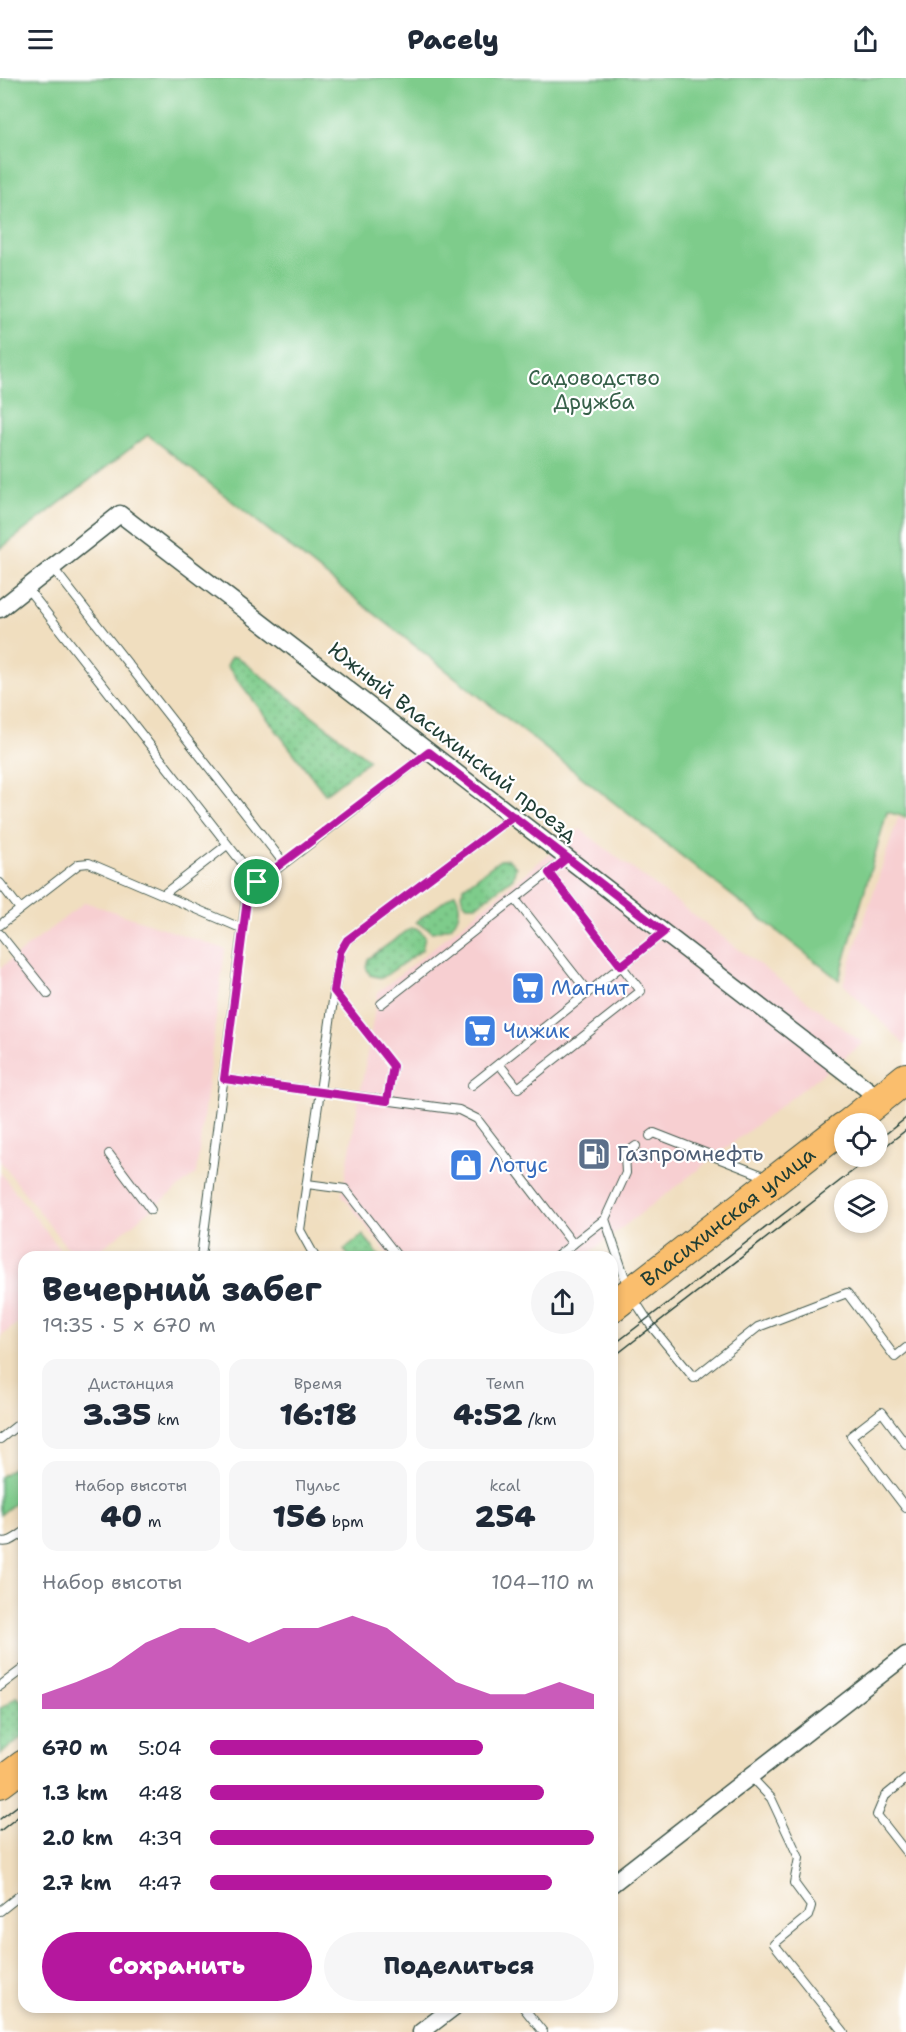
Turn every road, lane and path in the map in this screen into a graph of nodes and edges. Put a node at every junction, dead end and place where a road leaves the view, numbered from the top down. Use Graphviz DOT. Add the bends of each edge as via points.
graph roads {
  1 [pos="53,568"];
  2 [pos="27,588"];
  3 [pos="0,609"];
  4 [pos="429,752"];
  5 [pos="513,816"];
  6 [pos="227,845"];
  7 [pos="567,858"];
  8 [pos="283,862"];
  9 [pos="549,873"];
  10 [pos="257,882"];
  11 [pos="0,883"];
  12 [pos="164,894"];
  13 [pos="515,899"];
  14 [pos="20,909"];
  15 [pos="0,925"];
  16 [pos="243,929"];
  17 [pos="664,932"];
  18 [pos="0,934"];
  19 [pos="621,966"];
  20 [pos="334,991"];
  21 [pos="588,992"];
  22 [pos="48,994"];
  23 [pos="381,1004"];
  24 [pos="499,1064"];
  25 [pos="906,1078"];
  26 [pos="224,1079"];
  27 [pos="472,1085"];
  28 [pos="320,1093"];
  29 [pos="880,1099"];
  30 [pos="387,1101"];
  31 [pos="863,1113"];
  32 [pos="834,1135"];
  33 [pos="650,1136"];
  34 [pos="636,1146"];
  35 [pos="109,1154"];
  36 [pos="775,1181"];
  37 [pos="307,1184"];
  38 [pos="151,1210"];
  39 [pos="605,1219"];
  40 [pos="573,1244"];
  41 [pos="202,1251"];
  42 [pos="312,1251"];
  43 [pos="393,1251"];
  44 [pos="564,1251"];
  45 [pos="611,1251"];
  46 [pos="618,1285"];
  47 [pos="621,1300"];
  48 [pos="906,1348"];
  49 [pos="18,1425"];
  50 [pos="0,1439"];
  51 [pos="906,1444"];
  52 [pos="905,1506"];
  53 [pos="18,1536"];
  54 [pos="0,1541"];
  55 [pos="906,1655"];
  56 [pos="18,1672"];
  57 [pos="2,1682"];
  58 [pos="18,1770"];
  59 [pos="751,1777"];
  60 [pos="906,1779"];
  61 [pos="0,1783"];
  62 [pos="906,1852"];
  63 [pos="618,1879"];
  64 [pos="18,1897"];
  65 [pos="0,1911"];
  66 [pos="446,2013"];
  67 [pos="528,2013"];
  68 [pos="421,2032"];
  69 [pos="543,2032"];
  70 [pos="844,2032"];
  1 -- 2 [label="street, Южный Власихинский проезд"];
  1 -- 4 [label="street, Южный Власихинский проезд" via="120,514"];
  1 -- 8 [label="lane"];
  2 -- 3 [label="street, Южный Власихинский проезд"];
  2 -- 6 [label="lane"];
  4 -- 5 [label="street, Южный Власихинский проезд"];
  4 -- 8 [label="lane"];
  5 -- 7 [label="street, Южный Власихинский проезд"];
  5 -- 20 [label="lane" via="347,940 340,952"];
  6 -- 10 [label="lane"];
  6 -- 12 [label="lane"];
  7 -- 9 [label="lane"];
  7 -- 17 [label="street, Южный Власихинский проезд"];
  8 -- 10 [label="lane"];
  9 -- 13 [label="lane"];
  9 -- 19 [label="lane"];
  10 -- 16 [label="lane" via="248,892"];
  11 -- 14 [label="lane"];
  12 -- 14 [label="lane" via="89,863 79,864"];
  12 -- 16 [label="lane"];
  13 -- 21 [label="lane"];
  13 -- 23 [label="lane"];
  14 -- 15 [label="lane"];
  16 -- 26 [label="lane"];
  17 -- 19 [label="lane"];
  17 -- 29 [label="street, Южный Власихинский проезд"];
  18 -- 22 [label="lane"];
  19 -- 21 [label="lane"];
  19 -- 24 [label="lane" via="641,990 632,998 518,1088"];
  20 -- 28 [label="lane"];
  20 -- 30 [label="lane" via="393,1066"];
  21 -- 24 [label="lane"];
  24 -- 27 [label="lane"];
  25 -- 29 [label="highway"];
  26 -- 28 [label="lane"];
  26 -- 41 [label="lane"];
  28 -- 30 [label="lane"];
  28 -- 37 [label="lane"];
  29 -- 31 [label="highway"];
  30 -- 40 [label="lane" via="459,1110 477,1119"];
  32 -- 36 [label="highway, Власихинская улица"];
  33 -- 36 [label="lane" via="654,1133 693,1146"];
  34 -- 39 [label="lane" via="625,1154 626,1173"];
  35 -- 38 [label="lane"];
  36 -- 47 [label="highway, Власихинская улица"];
  37 -- 42 [label="lane" via="300,1230"];
  37 -- 43 [label="lane" via="345,1189"];
  39 -- 40 [label="lane"];
  39 -- 45 [label="lane"];
  40 -- 44 [label="lane"];
  46 -- 47 [label="lane"];
  47 -- 48 [label="lane" via="652,1327 694,1378 758,1327 847,1293 895,1357"];
  49 -- 50 [label="lane"];
  51 -- 52 [label="lane" via="882,1412 851,1436"];
  53 -- 54 [label="lane"];
  55 -- 59 [label="street"];
  56 -- 57 [label="lane"];
  58 -- 61 [label="highway"];
  59 -- 63 [label="street"];
  59 -- 70 [label="lane" via="771,1798 799,1858 794,1883 811,1906 808,1916 774,1944"];
  60 -- 62 [label="lane" via="885,1796 877,1815"];
  64 -- 65 [label="lane"];
  66 -- 68 [label="street"];
  67 -- 69 [label="lane"];
}
